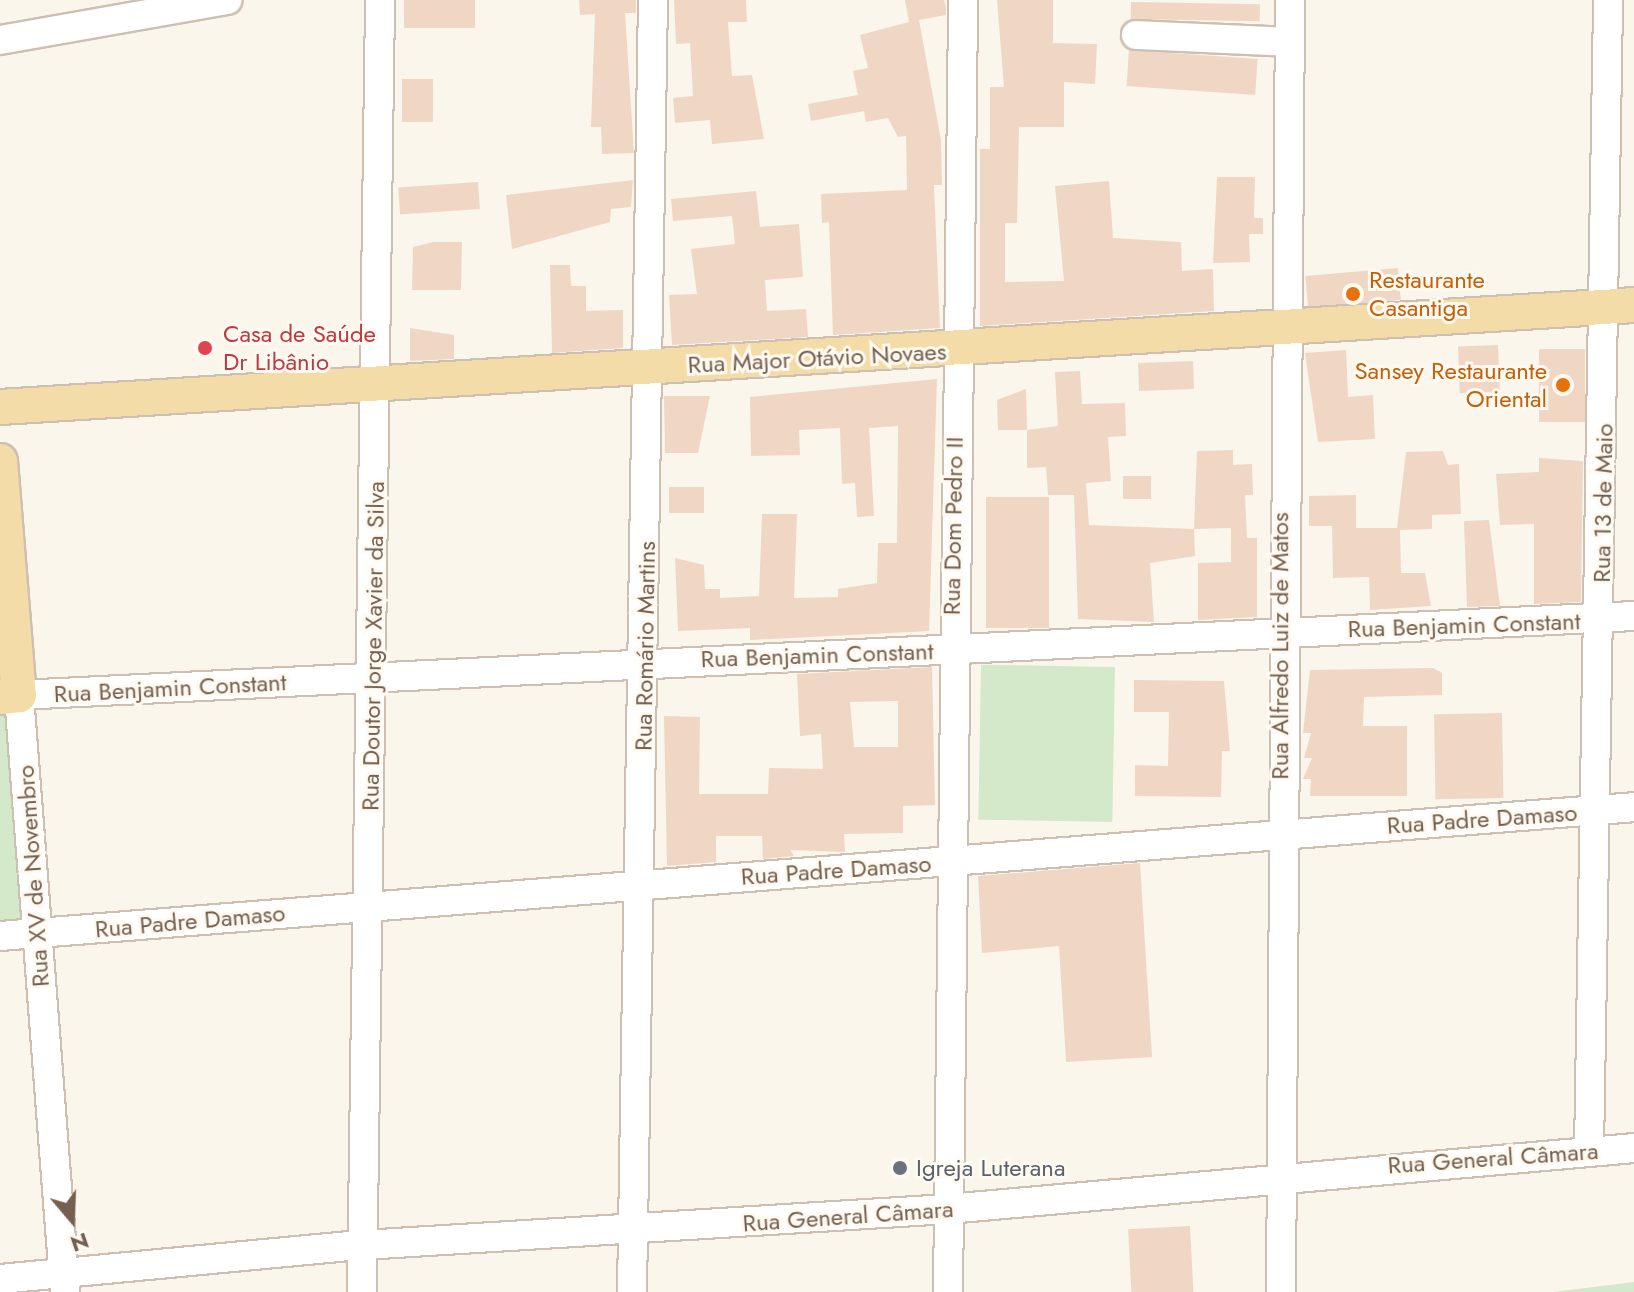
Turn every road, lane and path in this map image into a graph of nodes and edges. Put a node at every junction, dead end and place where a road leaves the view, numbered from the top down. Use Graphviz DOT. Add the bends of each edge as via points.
graph roads {
  1 [pos="228,0"];
  2 [pos="380,0"];
  3 [pos="653,0"];
  4 [pos="963,0"];
  5 [pos="1290,0"];
  6 [pos="1608,0"];
  7 [pos="1136,35"];
  8 [pos="0,40"];
  9 [pos="1289,42"];
  10 [pos="1621,306"];
  11 [pos="1282,326"];
  12 [pos="956,352"];
  13 [pos="651,366"];
  14 [pos="377,383"];
  15 [pos="0,407"];
  16 [pos="0,461"];
  17 [pos="1634,616"];
  18 [pos="1601,619"];
  19 [pos="1281,633"];
  20 [pos="951,649"];
  21 [pos="645,662"];
  22 [pos="372,677"];
  23 [pos="9,696"];
  24 [pos="1634,807"];
  25 [pos="1592,810"];
  26 [pos="1279,835"];
  27 [pos="949,861"];
  28 [pos="640,885"];
  29 [pos="369,907"];
  30 [pos="37,933"];
  31 [pos="0,936"];
  32 [pos="1634,1148"];
  33 [pos="1589,1151"];
  34 [pos="1277,1175"];
  35 [pos="948,1209"];
  36 [pos="633,1232"];
  37 [pos="363,1245"];
  38 [pos="0,1279"];
  39 [pos="63,1280"];
  40 [pos="362,1292"];
  41 [pos="632,1292"];
  42 [pos="948,1292"];
  43 [pos="1281,1292"];
  1 -- 8 [label="street"];
  2 -- 14 [label="street, Rua Doutor Jorge Xavier da Silva"];
  3 -- 13 [label="street, Rua Romário Martins"];
  4 -- 12 [label="street, Rua Dom Pedro II"];
  5 -- 9 [label="street, Rua Alfredo Luiz de Matos"];
  6 -- 10 [label="street, Rua 13 de Maio"];
  7 -- 9 [label="street"];
  9 -- 11 [label="street, Rua Alfredo Luiz de Matos"];
  10 -- 11 [label="main road, Rua Major Otávio Novaes"];
  10 -- 18 [label="street, Rua 13 de Maio"];
  11 -- 12 [label="main road, Rua Major Otávio Novaes"];
  11 -- 19 [label="street, Rua Alfredo Luiz de Matos"];
  12 -- 13 [label="main road, Rua Major Otávio Novaes"];
  12 -- 20 [label="street, Rua Dom Pedro II"];
  13 -- 14 [label="main road, Rua Major Otávio Novaes"];
  13 -- 21 [label="street, Rua Romário Martins"];
  14 -- 15 [label="main road, Rua Major Otávio Novaes"];
  14 -- 22 [label="street, Rua Doutor Jorge Xavier da Silva"];
  16 -- 23 [label="main road, Rua XV de Novembro"];
  17 -- 18 [label="street, Rua Benjamin Constant"];
  18 -- 19 [label="street, Rua Benjamin Constant"];
  18 -- 25 [label="street, Rua 13 de Maio"];
  19 -- 20 [label="street, Rua Benjamin Constant"];
  19 -- 26 [label="street, Rua Alfredo Luiz de Matos"];
  20 -- 21 [label="street, Rua Benjamin Constant"];
  20 -- 27 [label="street, Rua Dom Pedro II"];
  21 -- 22 [label="street, Rua Benjamin Constant"];
  21 -- 28 [label="street, Rua Romário Martins"];
  22 -- 23 [label="street, Rua Benjamin Constant"];
  22 -- 29 [label="street, Rua Doutor Jorge Xavier da Silva"];
  23 -- 30 [label="street, Rua XV de Novembro"];
  24 -- 25 [label="street, Rua Padre Damaso"];
  25 -- 26 [label="street, Rua Padre Damaso"];
  25 -- 33 [label="street, Rua 13 de Maio"];
  26 -- 27 [label="street, Rua Padre Damaso"];
  26 -- 34 [label="street, Rua Alfredo Luiz de Matos"];
  27 -- 28 [label="street, Rua Padre Damaso"];
  27 -- 35 [label="street, Rua Dom Pedro II"];
  28 -- 29 [label="street, Rua Padre Damaso"];
  28 -- 36 [label="street, Rua Romário Martins"];
  29 -- 30 [label="street, Rua Padre Damaso"];
  29 -- 37 [label="street, Rua Doutor Jorge Xavier da Silva"];
  30 -- 31 [label="street, Rua Padre Damaso"];
  30 -- 39 [label="street, Rua XV de Novembro"];
  32 -- 33 [label="street, Rua General Câmara"];
  33 -- 34 [label="street, Rua General Câmara"];
  34 -- 35 [label="street, Rua General Câmara"];
  34 -- 43 [label="street, Rua Alfredo Luiz de Matos"];
  35 -- 36 [label="street, Rua General Câmara"];
  35 -- 42 [label="street, Rua Dom Pedro II"];
  36 -- 37 [label="street, Rua General Câmara"];
  36 -- 41 [label="street, Rua Romário Martins"];
  37 -- 39 [label="street, Rua General Câmara"];
  37 -- 40 [label="street, Rua Doutor Jorge Xavier da Silva"];
  38 -- 39 [label="street, Rua General Câmara"];
}
